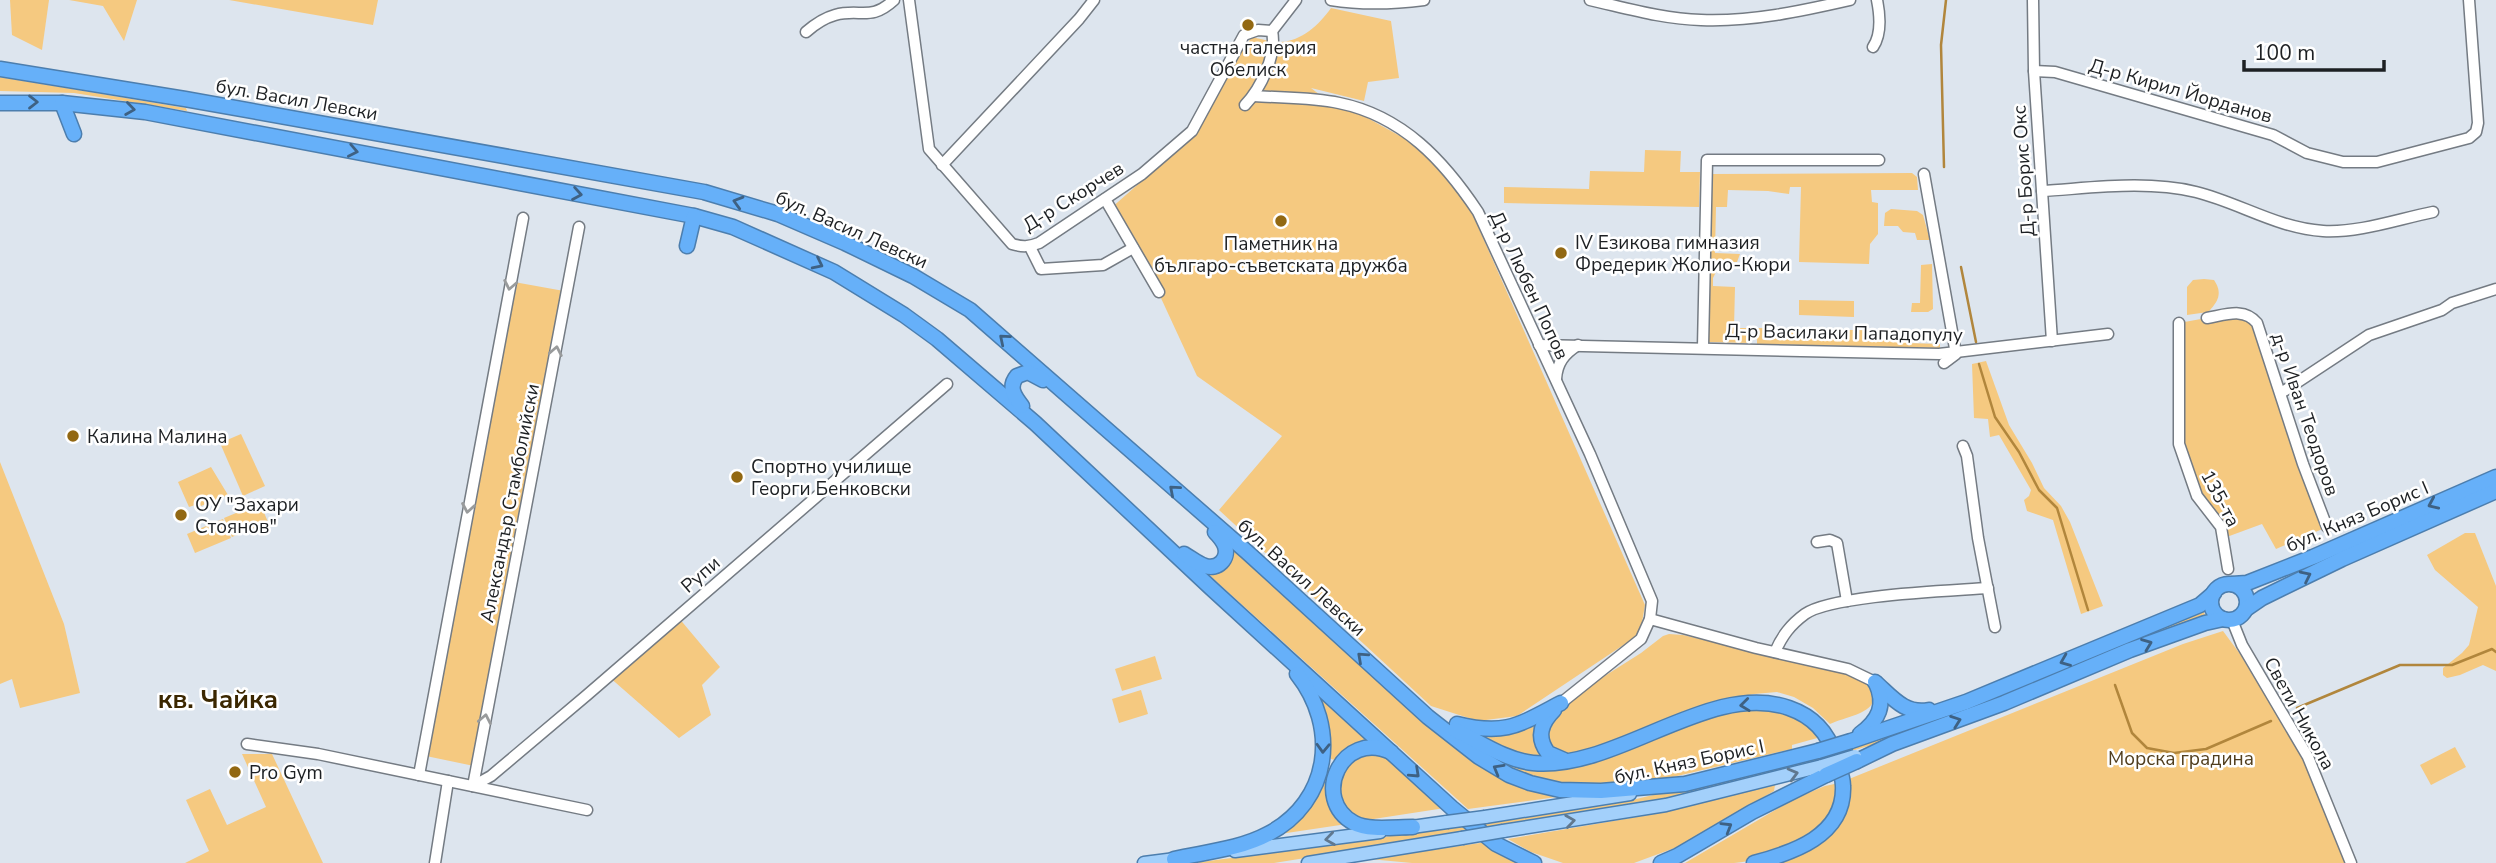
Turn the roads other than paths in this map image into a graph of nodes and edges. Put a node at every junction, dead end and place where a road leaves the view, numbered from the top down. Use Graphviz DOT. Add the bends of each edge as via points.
graph roads {
  1 [pos="894,0"];
  2 [pos="909,0"];
  3 [pos="1094,0"];
  4 [pos="1295,0"];
  5 [pos="1331,0"];
  6 [pos="1424,0"];
  7 [pos="1590,0"];
  8 [pos="1850,0"];
  9 [pos="1877,0"];
  10 [pos="2033,0"];
  11 [pos="2469,0"];
  12 [pos="1272,31"];
  13 [pos="806,33"];
  14 [pos="1873,47"];
  15 [pos="6,69"];
  16 [pos="2034,71"];
  17 [pos="1254,96"];
  18 [pos="185,99"];
  19 [pos="2,102"];
  20 [pos="62,103"];
  21 [pos="1245,105"];
  22 [pos="181,118"];
  23 [pos="74,134"];
  24 [pos="449,146"];
  25 [pos="1879,160"];
  26 [pos="942,164"];
  27 [pos="442,168"];
  28 [pos="1924,174"];
  29 [pos="2042,191"];
  30 [pos="1105,199"];
  31 [pos="2433,212"];
  32 [pos="694,216"];
  33 [pos="523,218"];
  34 [pos="579,227"];
  35 [pos="687,246"];
  36 [pos="1030,247"];
  37 [pos="1133,248"];
  38 [pos="2496,289"];
  39 [pos="1159,292"];
  40 [pos="2207,318"];
  41 [pos="2179,323"];
  42 [pos="2108,334"];
  43 [pos="2052,341"];
  44 [pos="1539,345"];
  45 [pos="1578,345"];
  46 [pos="1703,347"];
  47 [pos="1956,354"];
  48 [pos="1944,363"];
  49 [pos="1556,382"];
  50 [pos="947,384"];
  51 [pos="1057,387"];
  52 [pos="2281,393"];
  53 [pos="1035,423"];
  54 [pos="1963,446"];
  55 [pos="2496,477"];
  56 [pos="2496,491"];
  57 [pos="1194,507"];
  58 [pos="2327,527"];
  59 [pos="1162,541"];
  60 [pos="1817,542"];
  61 [pos="2228,569"];
  62 [pos="2232,584"];
  63 [pos="1988,588"];
  64 [pos="2214,593"];
  65 [pos="1847,601"];
  66 [pos="2246,609"];
  67 [pos="1650,618"];
  68 [pos="2227,619"];
  69 [pos="1995,627"];
  70 [pos="1274,646"];
  71 [pos="1775,652"];
  72 [pos="1875,682"];
  73 [pos="1966,702"];
  74 [pos="1413,703"];
  75 [pos="1561,703"];
  76 [pos="1429,717"];
  77 [pos="1851,741"];
  78 [pos="247,744"];
  79 [pos="1394,753"];
  80 [pos="1568,762"];
  81 [pos="1824,771"];
  82 [pos="419,775"];
  83 [pos="449,781"];
  84 [pos="1685,784"];
  85 [pos="472,786"];
  86 [pos="587,810"];
  87 [pos="1413,827"];
  88 [pos="1174,859"];
  89 [pos="435,863"];
  90 [pos="1144,863"];
  91 [pos="1308,863"];
  92 [pos="1534,863"];
  93 [pos="1661,863"];
  94 [pos="1754,863"];
  95 [pos="2351,863"];
  1 -- 13 [label="street" via="878,12 835,15"];
  2 -- 26 [label="street, Д-р Скорчев" via="929,149"];
  3 -- 26 [label="street"];
  4 -- 12 [label="street"];
  5 -- 6 [label="street" via="1396,4"];
  7 -- 8 [label="street" via="1703,20 1810,10"];
  9 -- 14 [label="street" via="1878,40"];
  10 -- 16 [label="street, Д-р Борис Окс"];
  11 -- 16 [label="street, Д-р Кирил Йорданов" via="2476,132 2469,138 2377,162 2343,162 2307,153 2273,135 2055,72"];
  12 -- 17 [label="street" via="1272,60"];
  12 -- 30 [label="street, Д-р Скорчев" via="1244,35 1192,131"];
  15 -- 18 [label="highway, бул. Васил Левски"];
  16 -- 29 [label="street, Д-р Борис Окс"];
  17 -- 21 [label="street"];
  17 -- 44 [label="street, Д-р Любен Попов" via="1315,99 1360,108 1422,143 1478,212"];
  18 -- 22 [label="highway" via="193,103 195,112"];
  18 -- 24 [label="highway, бул. Васил Левски"];
  19 -- 20 [label="highway, бул. Васил Левски, one-way"];
  20 -- 22 [label="highway, бул. Васил Левски, one-way"];
  20 -- 23 [label="highway"];
  22 -- 27 [label="highway, бул. Васил Левски, one-way"];
  24 -- 27 [label="highway" via="456,160"];
  51 -- 24 [label="highway, бул. Васил Левски, one-way" via="970,310 913,276 778,214 705,188"];
  25 -- 46 [label="street" via="1707,160"];
  26 -- 36 [label="street, Д-р Скорчев" via="1012,244"];
  27 -- 32 [label="highway, бул. Васил Левски, one-way"];
  28 -- 47 [label="street"];
  29 -- 31 [label="street" via="2146,186 2192,191 2277,223 2324,231"];
  29 -- 43 [label="street, Д-р Борис Окс"];
  30 -- 36 [label="street, Д-р Скорчев"];
  30 -- 37 [label="street"];
  32 -- 35 [label="highway"];
  32 -- 53 [label="highway, бул. Васил Левски, one-way" via="733,227 834,272 937,339"];
  33 -- 82 [label="street, Александър Стамболийски, one-way"];
  85 -- 34 [label="street, Александър Стамболийски, one-way"];
  36 -- 37 [label="street" via="1041,269 1103,265"];
  37 -- 39 [label="street"];
  38 -- 52 [label="street" via="2369,335"];
  40 -- 52 [label="street, д-р Иван Теодоров" via="2239,313 2251,316"];
  41 -- 61 [label="street, 135-та" via="2179,444 2197,496 2221,527"];
  42 -- 43 [label="street, Д-р Василаки Пападопулу"];
  43 -- 47 [label="street, Д-р Василаки Пападопулу"];
  44 -- 45 [label="street, Д-р Василаки Пападопулу"];
  44 -- 49 [label="street, Д-р Любен Попов"];
  45 -- 46 [label="street, Д-р Василаки Пападопулу"];
  45 -- 49 [label="street" via="1557,366"];
  46 -- 47 [label="street, Д-р Василаки Пападопулу"];
  47 -- 48 [label="street"];
  49 -- 67 [label="street, Д-р Любен Попов" via="1652,601"];
  50 -- 85 [label="street, Рупи" via="491,776"];
  51 -- 53 [label="highway" via="1028,372 1013,381 1013,394"];
  57 -- 51 [label="highway, бул. Васил Левски, one-way"];
  52 -- 58 [label="street, д-р Иван Теодоров"];
  53 -- 59 [label="highway, бул. Васил Левски"];
  54 -- 63 [label="street"];
  55 -- 62 [label="highway, бул. Княз Борис I, one-way" via="2248,583"];
  66 -- 56 [label="highway, бул. Княз Борис I, one-way" via="2321,569"];
  57 -- 59 [label="highway" via="1225,544 1222,563 1205,566"];
  74 -- 57 [label="highway, бул. Васил Левски, one-way"];
  59 -- 70 [label="highway, бул. Васил Левски"];
  60 -- 65 [label="street" via="1832,540 1838,545"];
  62 -- 64 [label="highway"];
  62 -- 66 [label="highway" via="2245,593"];
  63 -- 65 [label="street"];
  63 -- 69 [label="street"];
  64 -- 68 [label="highway" via="2212,608"];
  64 -- 73 [label="highway, бул. Княз Борис I, one-way" via="2200,605"];
  65 -- 71 [label="street" via="1807,612 1784,631"];
  66 -- 68 [label="highway"];
  67 -- 71 [label="street"];
  67 -- 75 [label="street" via="1636,644"];
  81 -- 68 [label="highway, one-way, bridge" via="2164,638"];
  68 -- 95 [label="street, Свети Никола" via="2308,757"];
  70 -- 79 [label="highway, бул. Васил Левски"];
  70 -- 88 [label="highway, one-way" via="1317,706 1323,747 1313,788 1295,814 1267,835"];
  71 -- 72 [label="street" via="1848,669"];
  72 -- 73 [label="highway" via="1911,711"];
  72 -- 77 [label="highway" via="1881,698 1879,715"];
  73 -- 77 [label="highway, бул. Княз Борис I"];
  74 -- 75 [label="highway" via="1455,724 1492,730 1520,724"];
  74 -- 76 [label="highway, бул. Васил Левски"];
  75 -- 80 [label="highway" via="1544,720 1541,737 1548,753"];
  76 -- 80 [label="highway" via="1510,757 1533,763"];
  84 -- 76 [label="highway, бул. Васил Левски, one-way" via="1590,792 1541,786 1489,764"];
  77 -- 84 [label="highway, бул. Княз Борис I, bridge"];
  78 -- 82 [label="street"];
  79 -- 87 [label="highway" via="1371,748 1348,755 1338,767 1335,797 1340,810 1355,824"];
  79 -- 92 [label="highway, бул. Васил Левски, one-way" via="1496,844"];
  94 -- 80 [label="highway, one-way" via="1816,839 1840,804 1843,783 1833,750 1819,726 1804,715 1772,704 1730,707"];
  91 -- 81 [label="main road, бул. Княз Борис I, one-way, bridge" via="1665,806"];
  93 -- 81 [label="highway, one-way"];
  82 -- 83 [label="street"];
  83 -- 85 [label="street"];
  83 -- 89 [label="street"];
  84 -- 87 [label="main road, бул. Княз Борис I, bridge"];
  85 -- 86 [label="street"];
  87 -- 88 [label="main road, бул. Княз Борис I, one-way"];
  88 -- 90 [label="main road, бул. Княз Борис I"];
}
